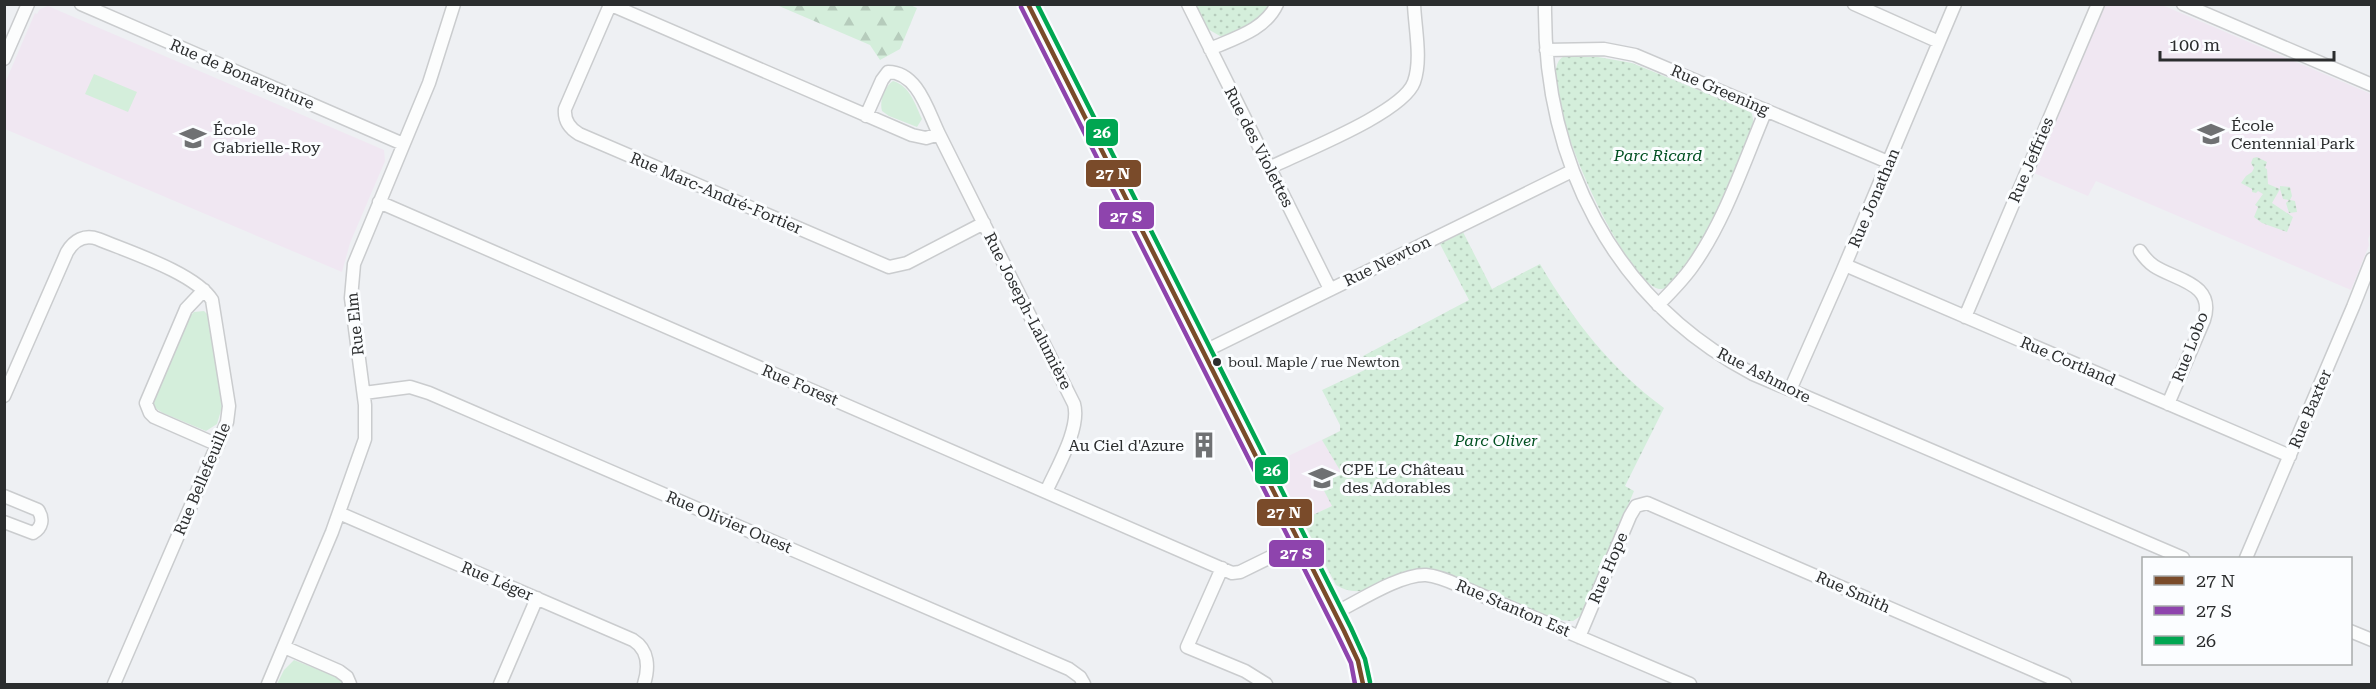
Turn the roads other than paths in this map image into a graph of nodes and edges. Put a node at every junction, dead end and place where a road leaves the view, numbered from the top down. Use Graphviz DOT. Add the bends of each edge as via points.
graph roads {
  1 [pos="28,4"];
  2 [pos="81,4"];
  3 [pos="454,4"];
  4 [pos="1028,4"];
  5 [pos="1188,4"];
  6 [pos="1277,4"];
  7 [pos="1414,4"];
  8 [pos="1545,4"];
  9 [pos="1854,4"];
  10 [pos="1955,4"];
  11 [pos="2098,4"];
  12 [pos="2183,4"];
  13 [pos="609,5"];
  14 [pos="1939,42"];
  15 [pos="1210,49"];
  16 [pos="1546,50"];
  17 [pos="4,59"];
  18 [pos="2372,85"];
  19 [pos="1766,110"];
  20 [pos="866,116"];
  21 [pos="939,134"];
  22 [pos="403,144"];
  23 [pos="1888,162"];
  24 [pos="1269,168"];
  25 [pos="1572,171"];
  26 [pos="379,202"];
  27 [pos="984,224"];
  28 [pos="2140,251"];
  29 [pos="2372,259"];
  30 [pos="1845,265"];
  31 [pos="1330,289"];
  32 [pos="204,290"];
  33 [pos="1658,305"];
  34 [pos="1965,316"];
  35 [pos="1203,352"];
  36 [pos="1790,390"];
  37 [pos="364,393"];
  38 [pos="4,396"];
  39 [pos="2168,404"];
  40 [pos="218,445"];
  41 [pos="2290,456"];
  42 [pos="1046,492"];
  43 [pos="4,495"];
  44 [pos="1641,503"];
  45 [pos="339,513"];
  46 [pos="4,522"];
  47 [pos="1299,543"];
  48 [pos="2180,557"];
  49 [pos="2246,557"];
  50 [pos="1222,568"];
  51 [pos="537,598"];
  52 [pos="1335,614"];
  53 [pos="2352,632"];
  54 [pos="1579,637"];
  55 [pos="2372,640"];
  56 [pos="284,646"];
  57 [pos="114,684"];
  58 [pos="268,684"];
  59 [pos="350,684"];
  60 [pos="500,684"];
  61 [pos="644,684"];
  62 [pos="1084,684"];
  63 [pos="1266,684"];
  64 [pos="1363,684"];
  65 [pos="1690,684"];
  66 [pos="2065,684"];
  1 -- 17 [label="street"];
  2 -- 22 [label="street, Rue de Bonaventure"];
  3 -- 22 [label="street, Rue Elm" via="432,74"];
  4 -- 35 [label="street"];
  5 -- 15 [label="street, Rue des Violettes"];
  6 -- 15 [label="street" via="1255,28"];
  7 -- 24 [label="street" via="1417,72 1403,99 1367,121"];
  8 -- 16 [label="street, Rue Ashmore"];
  9 -- 14 [label="street"];
  10 -- 14 [label="street, Rue Jonathan"];
  11 -- 34 [label="street, Rue Jeffries"];
  12 -- 18 [label="street"];
  13 -- 20 [label="street"];
  13 -- 27 [label="street, Rue Marc-André-Fortier" via="565,109 566,121 579,134 889,267 907,263"];
  14 -- 23 [label="street, Rue Jonathan"];
  15 -- 24 [label="street, Rue des Violettes"];
  16 -- 19 [label="street, Rue Greening" via="1624,52"];
  16 -- 25 [label="street, Rue Ashmore" via="1553,109"];
  19 -- 23 [label="street, Rue Greening"];
  19 -- 33 [label="street" via="1704,249"];
  20 -- 21 [label="street" via="920,138"];
  20 -- 21 [label="street, Rue Joseph-Lalumière" via="882,80 892,72 911,81"];
  21 -- 27 [label="street, Rue Joseph-Lalumière"];
  22 -- 26 [label="street, Rue Elm"];
  23 -- 30 [label="street, Rue Jonathan"];
  24 -- 31 [label="street, Rue des Violettes"];
  25 -- 31 [label="street, Rue Newton"];
  25 -- 33 [label="street, Rue Ashmore" via="1607,239"];
  26 -- 37 [label="street, Rue Elm" via="357,255 351,285"];
  26 -- 42 [label="street, Rue Forest"];
  27 -- 42 [label="street, Rue Joseph-Lalumière" via="1077,412 1075,427"];
  28 -- 39 [label="street, Rue Lobo" via="2154,266 2198,289 2206,306 2204,320"];
  29 -- 41 [label="street, Rue Baxter"];
  30 -- 34 [label="street, Rue Cortland"];
  30 -- 36 [label="street, Rue Jonathan"];
  31 -- 35 [label="street, Rue Newton"];
  32 -- 38 [label="street" via="187,278 98,239 86,237 75,242 67,252"];
  32 -- 40 [label="street, Rue Bellefeuille" via="214,307 229,406"];
  32 -- 40 [label="street" via="186,309 146,403 154,417"];
  33 -- 36 [label="street, Rue Ashmore" via="1721,355"];
  34 -- 39 [label="street, Rue Cortland"];
  35 -- 47 [label="street"];
  36 -- 48 [label="street, Rue Ashmore"];
  37 -- 45 [label="street, Rue Elm" via="365,439"];
  37 -- 62 [label="street, Rue Olivier Ouest" via="410,387 429,393 1069,669"];
  39 -- 41 [label="street, Rue Cortland"];
  40 -- 57 [label="street, Rue Bellefeuille"];
  41 -- 49 [label="street, Rue Baxter"];
  42 -- 50 [label="street, Rue Forest"];
  43 -- 46 [label="street" via="39,510 42,520 33,532"];
  44 -- 54 [label="street, Rue Hope" via="1630,516"];
  44 -- 66 [label="street, Rue Smith"];
  45 -- 51 [label="street, Rue Léger"];
  45 -- 56 [label="street, Rue Elm"];
  47 -- 50 [label="street, Rue Forest" via="1240,572"];
  47 -- 52 [label="street"];
  50 -- 63 [label="street" via="1187,647"];
  51 -- 60 [label="street"];
  51 -- 61 [label="street, Rue Léger" via="642,647 647,672"];
  52 -- 54 [label="street, Rue Stanton Est" via="1395,583 1425,575 1446,580"];
  52 -- 64 [label="street" via="1358,661"];
  53 -- 55 [label="street"];
  54 -- 65 [label="street, Rue Stanton Est"];
  56 -- 58 [label="street, Rue Elm"];
  56 -- 59 [label="street" via="339,671"];
}
